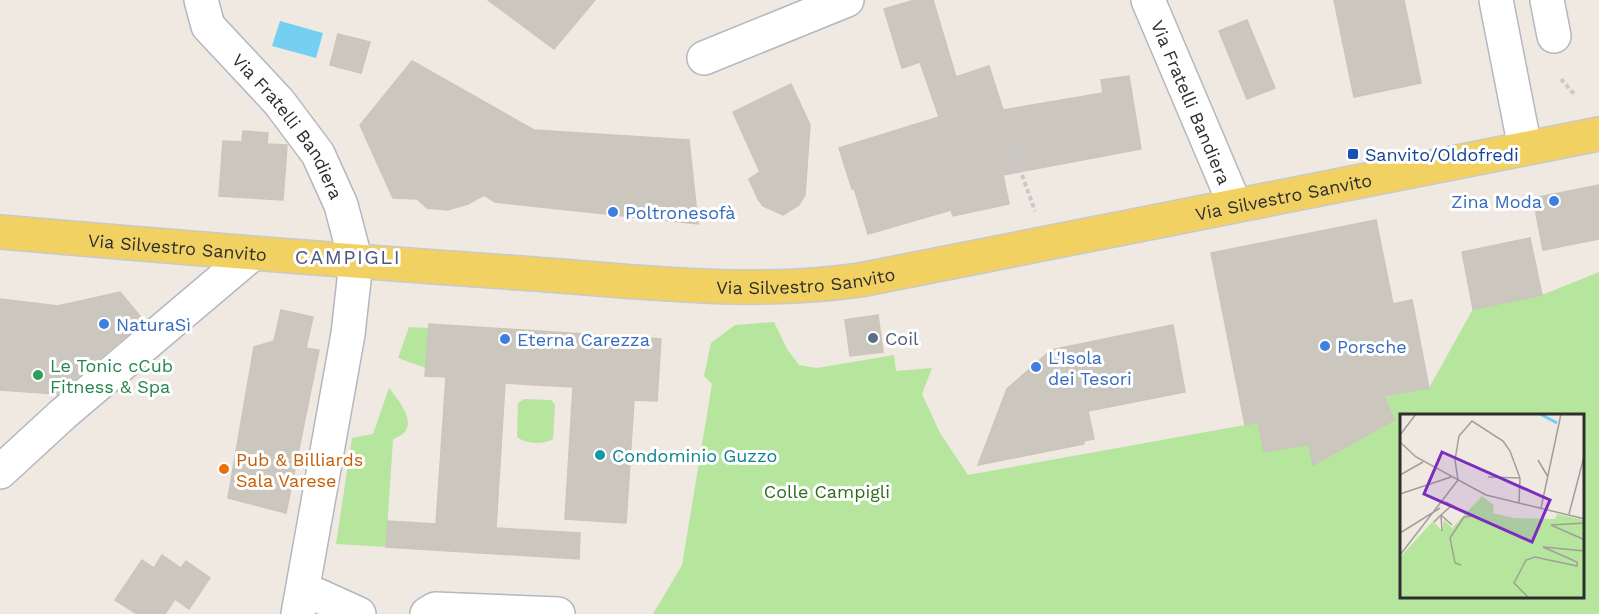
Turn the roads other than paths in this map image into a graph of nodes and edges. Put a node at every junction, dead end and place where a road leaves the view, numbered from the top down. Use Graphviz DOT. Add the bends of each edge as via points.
graph roads {
  1 [pos="201,0"];
  2 [pos="847,0"];
  3 [pos="1148,0"];
  4 [pos="1496,0"];
  5 [pos="1547,0"];
  6 [pos="1554,36"];
  7 [pos="704,58"];
  8 [pos="1599,134"];
  9 [pos="1525,148"];
  10 [pos="1234,205"];
  11 [pos="0,232"];
  12 [pos="252,254"];
  13 [pos="356,262"];
  14 [pos="0,472"];
  15 [pos="307,604"];
  16 [pos="359,614"];
  17 [pos="427,614"];
  18 [pos="558,614"];
  1 -- 13 [label="street, Via Fratelli Bandiera" via="208,26 279,102 318,154 341,205"];
  2 -- 7 [label="street"];
  3 -- 10 [label="street, Via Fratelli Bandiera"];
  4 -- 9 [label="street"];
  5 -- 6 [label="street"];
  8 -- 9 [label="main road, Via Silvestro Sanvito"];
  9 -- 10 [label="main road, Via Silvestro Sanvito"];
  10 -- 13 [label="main road, Via Silvestro Sanvito" via="822,285 710,287"];
  11 -- 12 [label="main road, Via Silvestro Sanvito"];
  12 -- 13 [label="main road, Via Silvestro Sanvito"];
  12 -- 14 [label="street"];
  13 -- 15 [label="street"];
  15 -- 16 [label="street"];
  17 -- 18 [label="street" via="435,609"];
}
